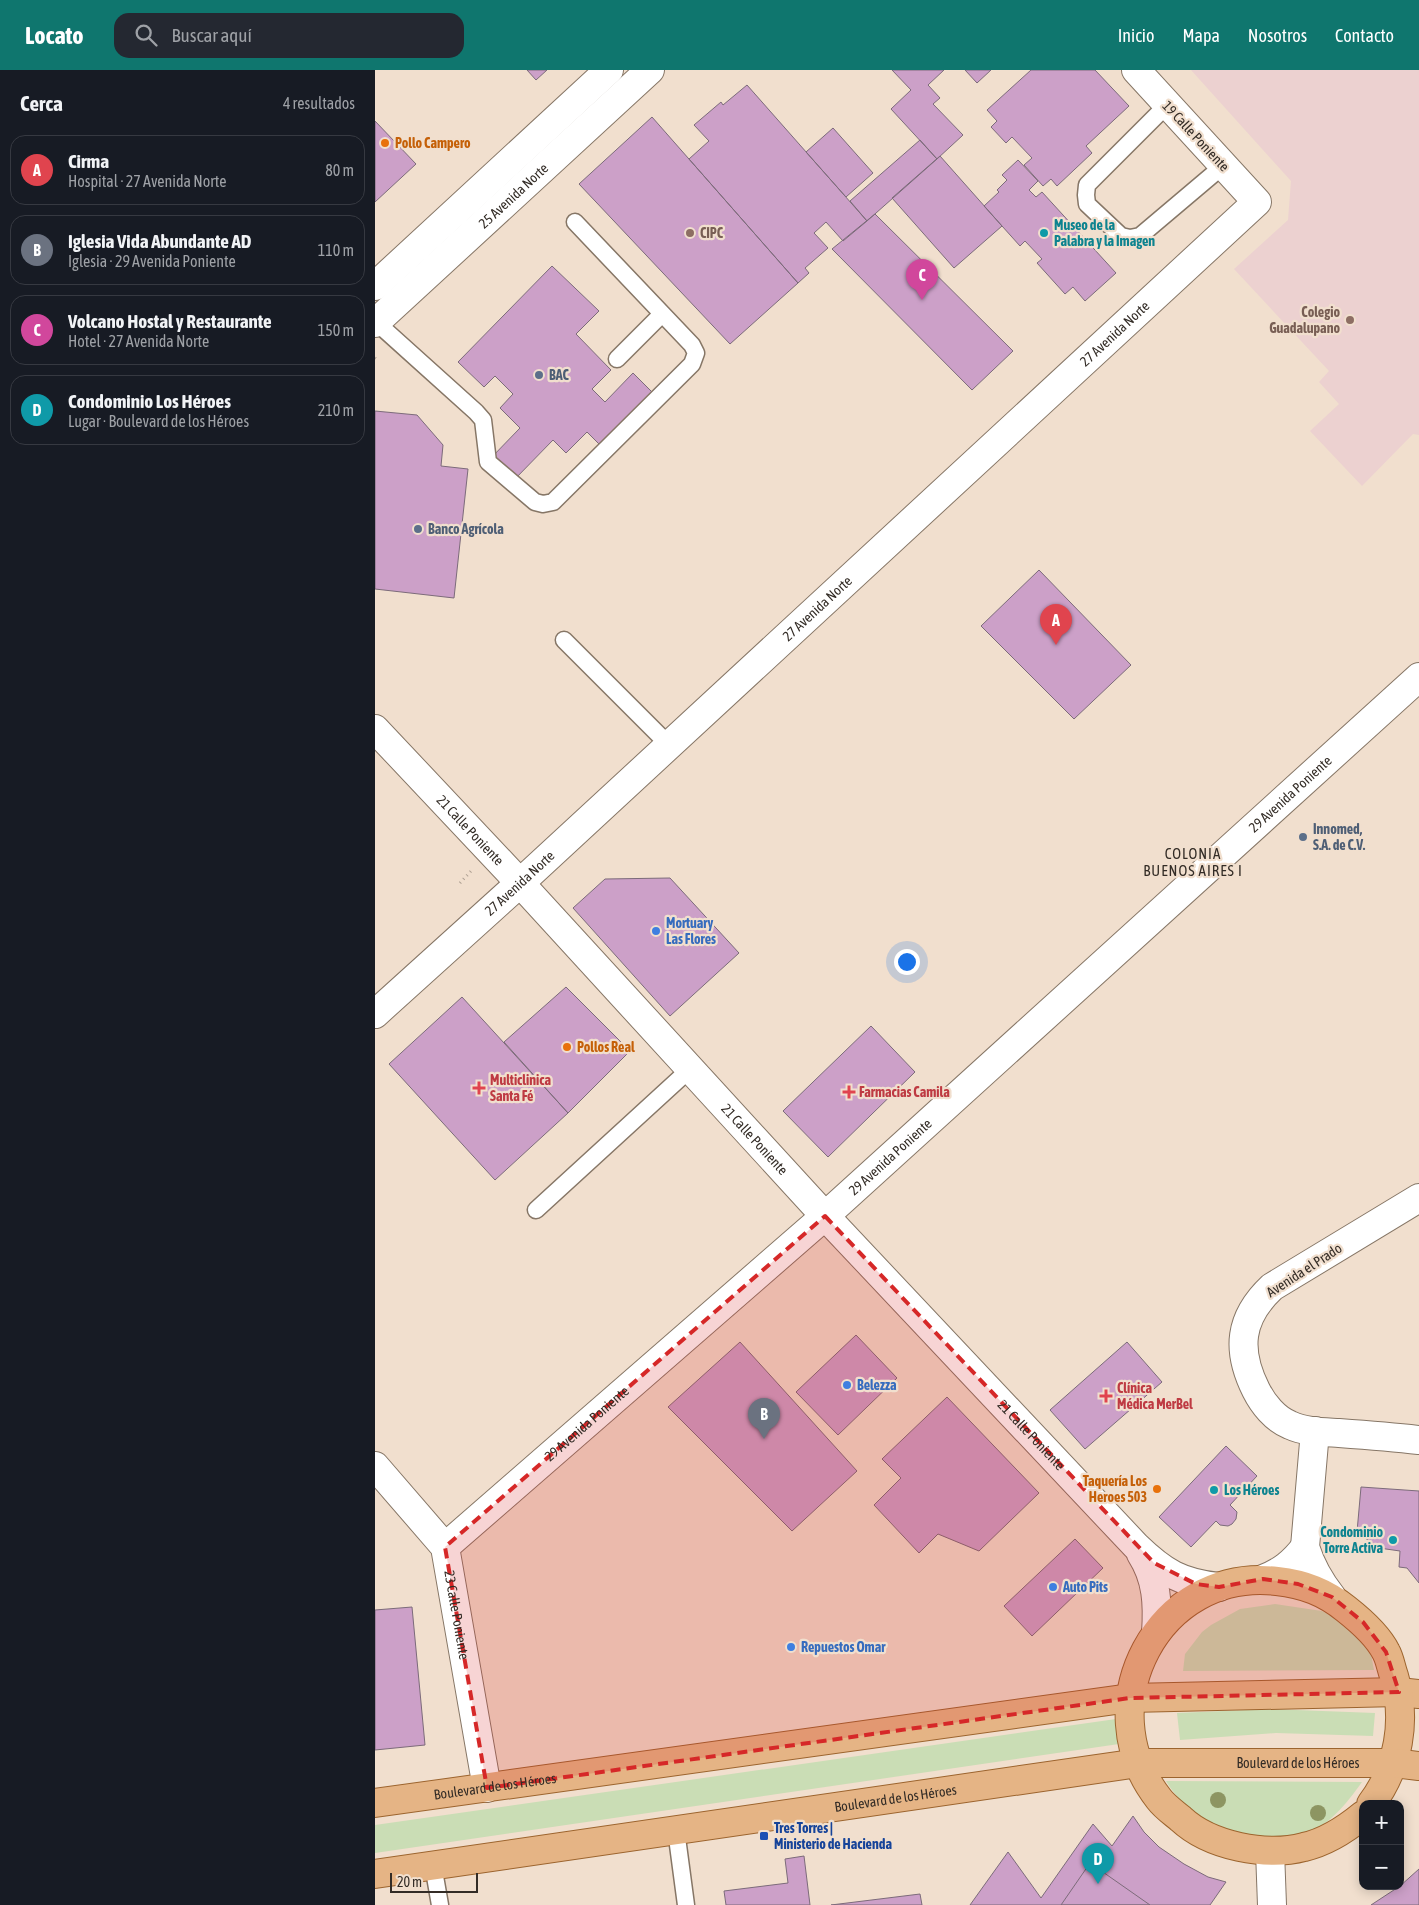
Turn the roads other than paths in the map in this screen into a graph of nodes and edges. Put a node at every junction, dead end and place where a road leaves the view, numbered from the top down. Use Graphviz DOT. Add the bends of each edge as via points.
graph roads {
  1 [pos="609,70"];
  2 [pos="650,70"];
  3 [pos="1136,70"];
  4 [pos="1167,105"];
  5 [pos="1224,165"];
  6 [pos="1257,202"];
  7 [pos="575,222"];
  8 [pos="375,286"];
  9 [pos="662,314"];
  10 [pos="375,322"];
  11 [pos="617,359"];
  12 [pos="564,640"];
  13 [pos="1419,677"];
  14 [pos="375,729"];
  15 [pos="669,745"];
  16 [pos="520,883"];
  17 [pos="375,1014"];
  18 [pos="690,1069"];
  19 [pos="1419,1198"];
  20 [pos="536,1210"];
  21 [pos="825,1216"];
  22 [pos="1315,1431"];
  23 [pos="1419,1440"];
  24 [pos="375,1466"];
  25 [pos="1136,1546"];
  26 [pos="445,1547"];
  27 [pos="1305,1547"];
  28 [pos="1263,1579"];
  29 [pos="1219,1587"];
  30 [pos="1332,1597"];
  31 [pos="1156,1633"];
  32 [pos="1409,1693"];
  33 [pos="1130,1698"];
  34 [pos="1138,1764"];
  35 [pos="1407,1765"];
  36 [pos="487,1788"];
  37 [pos="1374,1800"];
  38 [pos="375,1803"];
  39 [pos="1359,1818"];
  40 [pos="676,1830"];
  41 [pos="1270,1851"];
  42 [pos="433,1865"];
  43 [pos="375,1874"];
  44 [pos="440,1905"];
  45 [pos="686,1905"];
  46 [pos="1272,1905"];
  1 -- 8 [label="street, 25 Avenida Norte"];
  2 -- 10 [label="street, 25 Avenida Norte"];
  3 -- 4 [label="street, 19 Calle Poniente"];
  4 -- 5 [label="street, 19 Calle Poniente"];
  4 -- 5 [label="lane" via="1087,185 1087,204 1121,236 1140,236"];
  5 -- 6 [label="street, 19 Calle Poniente"];
  6 -- 15 [label="street, 27 Avenida Norte"];
  7 -- 9 [label="lane"];
  9 -- 10 [label="lane" via="693,346 696,353 692,364 553,502 543,504 535,502 488,462 483,420 476,412"];
  9 -- 11 [label="lane"];
  12 -- 15 [label="lane"];
  13 -- 21 [label="street, 29 Avenida Poniente"];
  14 -- 16 [label="street, 21 Calle Poniente"];
  15 -- 16 [label="street, 27 Avenida Norte"];
  16 -- 17 [label="street, 27 Avenida Norte"];
  16 -- 18 [label="street, 21 Calle Poniente"];
  18 -- 20 [label="lane"];
  18 -- 21 [label="street, 21 Calle Poniente"];
  19 -- 22 [label="street, Avenida el Prado" via="1285,1278 1260,1298 1252,1310 1243,1339 1244,1354 1259,1397 1266,1407 1290,1425"];
  21 -- 25 [label="street, 21 Calle Poniente"];
  21 -- 26 [label="street, 29 Avenida Poniente"];
  22 -- 23 [label="street, Avenida el Prado"];
  22 -- 27 [label="street"];
  24 -- 26 [label="street"];
  25 -- 29 [label="street, 21 Calle Poniente" via="1174,1576 1196,1584"];
  25 -- 31 [label="street, 21 Calle Poniente" via="1155,1587 1158,1609"];
  26 -- 36 [label="street, 23 Calle Poniente"];
  27 -- 28 [label="street" via="1294,1562"];
  27 -- 30 [label="street" via="1320,1582"];
  28 -- 29 [label="main road"];
  28 -- 30 [label="main road" via="1299,1584"];
  29 -- 31 [label="main road" via="1195,1598"];
  30 -- 32 [label="main road" via="1363,1622 1386,1652"];
  31 -- 33 [label="main road" via="1135,1674"];
  32 -- 33 [label="main road, Boulevard de los Héroes"];
  32 -- 35 [label="main road" via="1401,1710 1400,1728"];
  33 -- 34 [label="main road" via="1130,1731"];
  33 -- 36 [label="main road, Boulevard de los Héroes"];
  34 -- 35 [label="main road, Boulevard de los Héroes"];
  34 -- 40 [label="main road, Boulevard de los Héroes"];
  34 -- 41 [label="main road" via="1160,1800 1190,1828 1229,1846"];
  35 -- 37 [label="main road"];
  36 -- 38 [label="main road, Boulevard de los Héroes"];
  39 -- 41 [label="main road" via="1335,1836 1304,1848"];
  40 -- 42 [label="main road, Boulevard de los Héroes"];
  40 -- 45 [label="lane"];
  41 -- 46 [label="street"];
  42 -- 43 [label="main road, Boulevard de los Héroes"];
  42 -- 44 [label="lane"];
}
